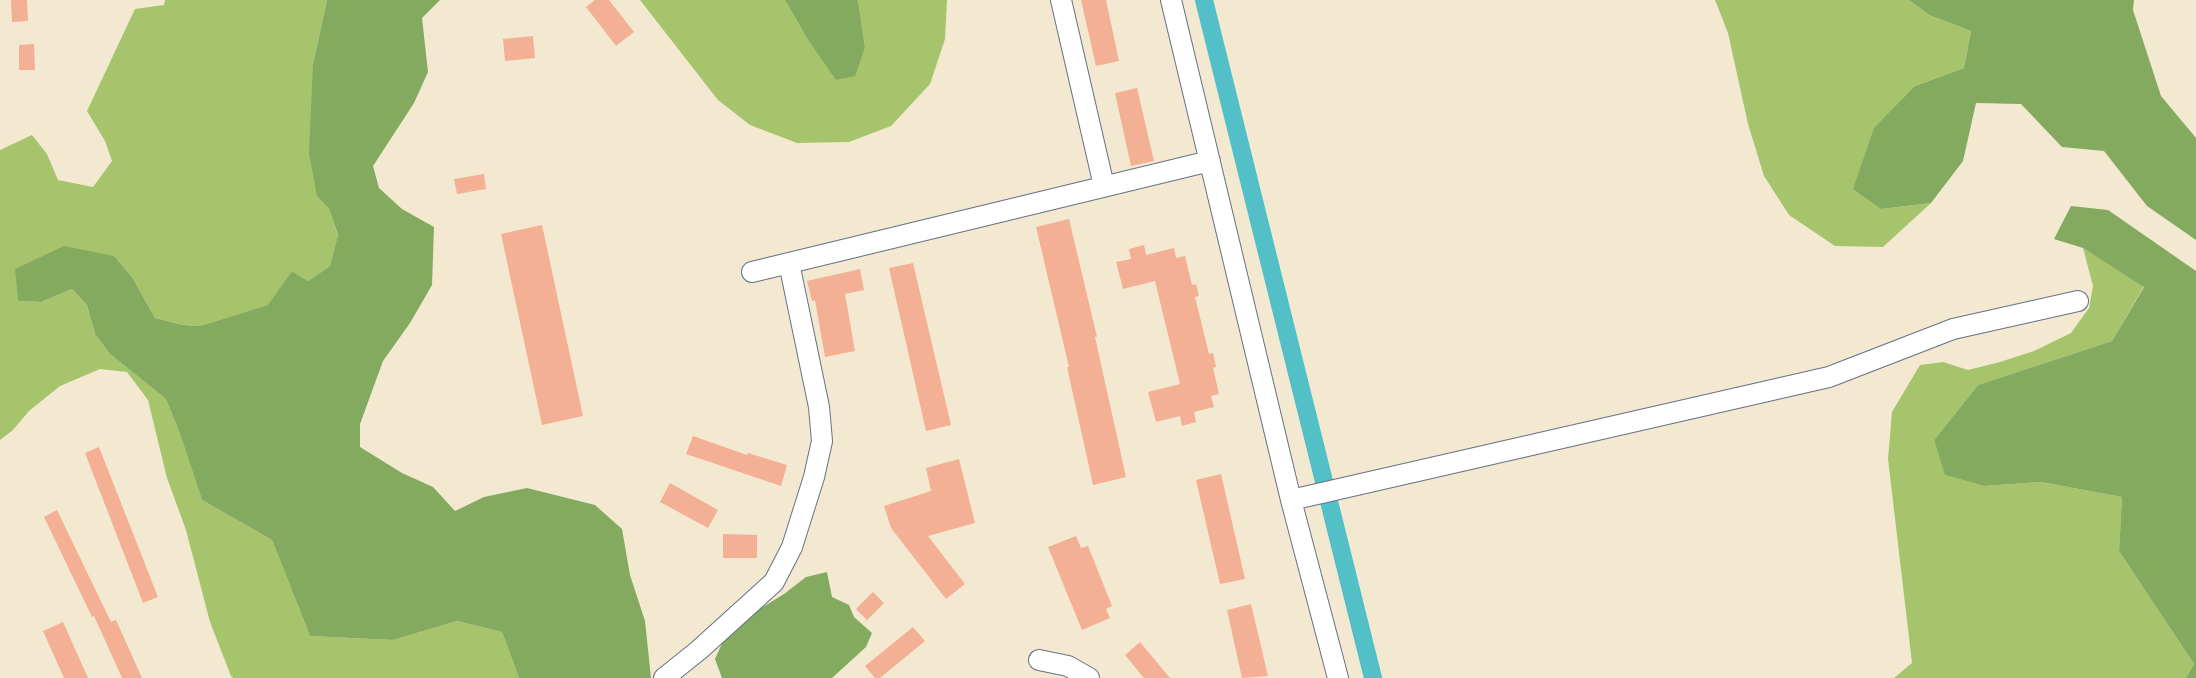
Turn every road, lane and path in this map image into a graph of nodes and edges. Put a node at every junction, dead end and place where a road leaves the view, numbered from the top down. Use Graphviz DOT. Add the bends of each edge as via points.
graph roads {
  1 [pos="1061,0"];
  2 [pos="1171,0"];
  3 [pos="1210,161"];
  4 [pos="1104,186"];
  5 [pos="788,263"];
  6 [pos="752,272"];
  7 [pos="2078,301"];
  8 [pos="1296,498"];
  9 [pos="1039,660"];
  10 [pos="664,678"];
  11 [pos="1089,678"];
  12 [pos="1338,678"];
  1 -- 4 [label="street"];
  2 -- 3 [label="street"];
  3 -- 4 [label="street"];
  3 -- 8 [label="street"];
  4 -- 5 [label="street"];
  5 -- 6 [label="street"];
  5 -- 10 [label="street" via="819,407 822,441 814,477 792,547 774,582"];
  7 -- 8 [label="street" via="1953,329 1829,377"];
  8 -- 12 [label="street"];
  9 -- 11 [label="street" via="1068,666"];
}
